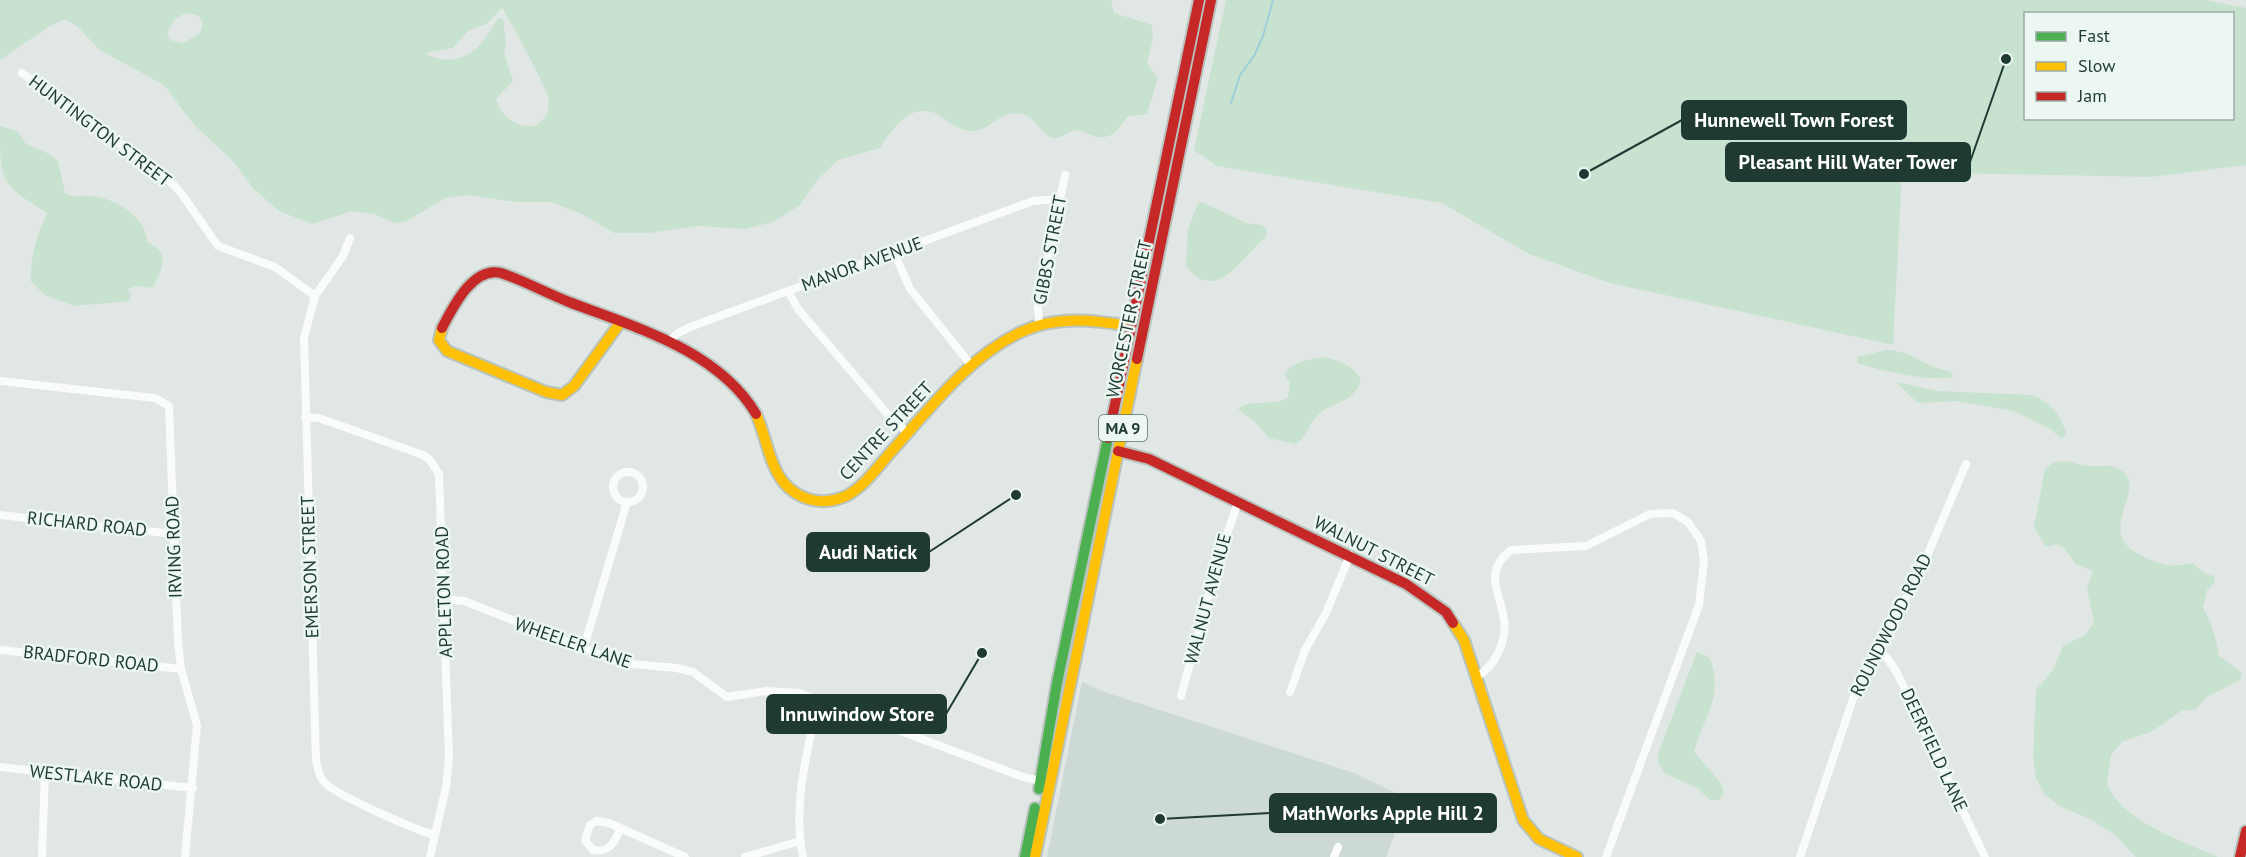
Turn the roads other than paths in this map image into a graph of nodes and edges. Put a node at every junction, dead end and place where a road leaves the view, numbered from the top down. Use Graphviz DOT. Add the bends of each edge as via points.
graph roads {
  1 [pos="1198,0"];
  2 [pos="1211,0"];
  3 [pos="22,73"];
  4 [pos="1065,175"];
  5 [pos="1060,199"];
  6 [pos="350,238"];
  7 [pos="894,252"];
  8 [pos="788,291"];
  9 [pos="315,296"];
  10 [pos="620,323"];
  11 [pos="1039,325"];
  12 [pos="1131,326"];
  13 [pos="668,342"];
  14 [pos="971,365"];
  15 [pos="0,381"];
  16 [pos="305,417"];
  17 [pos="908,433"];
  18 [pos="1118,451"];
  19 [pos="1966,464"];
  20 [pos="627,502"];
  21 [pos="1238,502"];
  22 [pos="0,515"];
  23 [pos="173,534"];
  24 [pos="1350,555"];
  25 [pos="444,599"];
  26 [pos="585,647"];
  27 [pos="0,650"];
  28 [pos="1876,650"];
  29 [pos="181,669"];
  30 [pos="1476,677"];
  31 [pos="1290,692"];
  32 [pos="1181,696"];
  33 [pos="818,699"];
  34 [pos="0,767"];
  35 [pos="45,772"];
  36 [pos="1041,781"];
  37 [pos="192,788"];
  38 [pos="620,829"];
  39 [pos="2246,831"];
  40 [pos="435,835"];
  41 [pos="800,841"];
  42 [pos="1338,847"];
  43 [pos="42,857"];
  44 [pos="185,857"];
  45 [pos="430,857"];
  46 [pos="685,857"];
  47 [pos="745,857"];
  48 [pos="803,857"];
  49 [pos="1025,857"];
  50 [pos="1035,857"];
  51 [pos="1334,857"];
  52 [pos="1577,857"];
  53 [pos="1606,857"];
  54 [pos="1800,857"];
  55 [pos="1985,857"];
  56 [pos="2240,857"];
  1 -- 12 [label="main road, WORCESTER STREET / MA 9"];
  2 -- 18 [label="main road, WORCESTER STREET / MA 9"];
  3 -- 9 [label="street, HUNTINGTON STREET" via="164,175 218,246 275,267"];
  4 -- 5 [label="street, GIBBS STREET"];
  5 -- 7 [label="street, MANOR AVENUE" via="1033,201"];
  5 -- 11 [label="street, GIBBS STREET" via="1038,306"];
  6 -- 9 [label="street, EMERSON STREET" via="343,256"];
  7 -- 8 [label="street, MANOR AVENUE"];
  7 -- 14 [label="street" via="910,289"];
  8 -- 13 [label="street, MANOR AVENUE" via="683,330"];
  8 -- 17 [label="street" via="798,309"];
  9 -- 16 [label="street, EMERSON STREET" via="304,338"];
  10 -- 10 [label="main road, CENTRE STREET" via="492,271 476,280 439,337 447,351 562,395 574,386"];
  10 -- 13 [label="main road, CENTRE STREET"];
  11 -- 12 [label="main road, CENTRE STREET" via="1081,319"];
  11 -- 14 [label="main road, CENTRE STREET" via="1008,338"];
  12 -- 36 [label="main road, WORCESTER STREET / MA 9" via="1057,683"];
  13 -- 17 [label="main road, CENTRE STREET" via="720,375 745,398 758,417 778,475 789,489 806,499 826,502 852,493"];
  14 -- 17 [label="main road, CENTRE STREET"];
  15 -- 23 [label="street, IRVING ROAD" via="166,402 171,412"];
  16 -- 25 [label="street, APPLETON ROAD" via="430,460 440,483"];
  16 -- 40 [label="street, EMERSON STREET" via="318,770 332,789"];
  18 -- 21 [label="main road, WALNUT STREET" via="1149,459"];
  18 -- 50 [label="main road, WORCESTER STREET / MA 9"];
  19 -- 28 [label="street, ROUNDWOOD ROAD" via="1919,575"];
  20 -- 26 [label="street"];
  21 -- 24 [label="main road, WALNUT STREET"];
  21 -- 32 [label="street, WALNUT AVENUE" via="1216,566"];
  22 -- 23 [label="street, RICHARD ROAD"];
  23 -- 29 [label="street, IRVING ROAD"];
  24 -- 30 [label="main road, WALNUT STREET" via="1406,584 1446,612 1464,640"];
  24 -- 31 [label="street" via="1326,613 1305,650"];
  25 -- 26 [label="street, WHEELER LANE" via="464,601"];
  25 -- 40 [label="street, APPLETON ROAD" via="449,759"];
  26 -- 33 [label="street, WHEELER LANE" via="627,664 693,672 727,697 776,690"];
  27 -- 29 [label="street, BRADFORD ROAD"];
  28 -- 54 [label="street, ROUNDWOOD ROAD" via="1856,689"];
  28 -- 55 [label="street, DEERFIELD LANE" via="1897,673"];
  29 -- 37 [label="street, IRVING ROAD" via="197,725"];
  30 -- 52 [label="main road, WALNUT STREET" via="1527,828 1539,839"];
  30 -- 53 [label="street" via="1491,666 1503,640 1505,621 1495,578 1511,550 1586,546 1658,513 1673,513 1694,528 1701,541 1704,562 1699,605"];
  33 -- 36 [label="street, WHEELER LANE"];
  33 -- 41 [label="street" via="801,794"];
  34 -- 35 [label="street, WESTLAKE ROAD"];
  35 -- 37 [label="street, WESTLAKE ROAD"];
  35 -- 43 [label="street"];
  36 -- 49 [label="main road, WORCESTER STREET / MA 9"];
  37 -- 44 [label="street, IRVING ROAD"];
  38 -- 38 [label="street" via="596,821 586,829 585,840 593,850 607,849"];
  38 -- 46 [label="street"];
  39 -- 56 [label="main road"];
  40 -- 45 [label="street, APPLETON ROAD"];
  41 -- 47 [label="street"];
  41 -- 48 [label="street"];
  42 -- 51 [label="street"];
}
